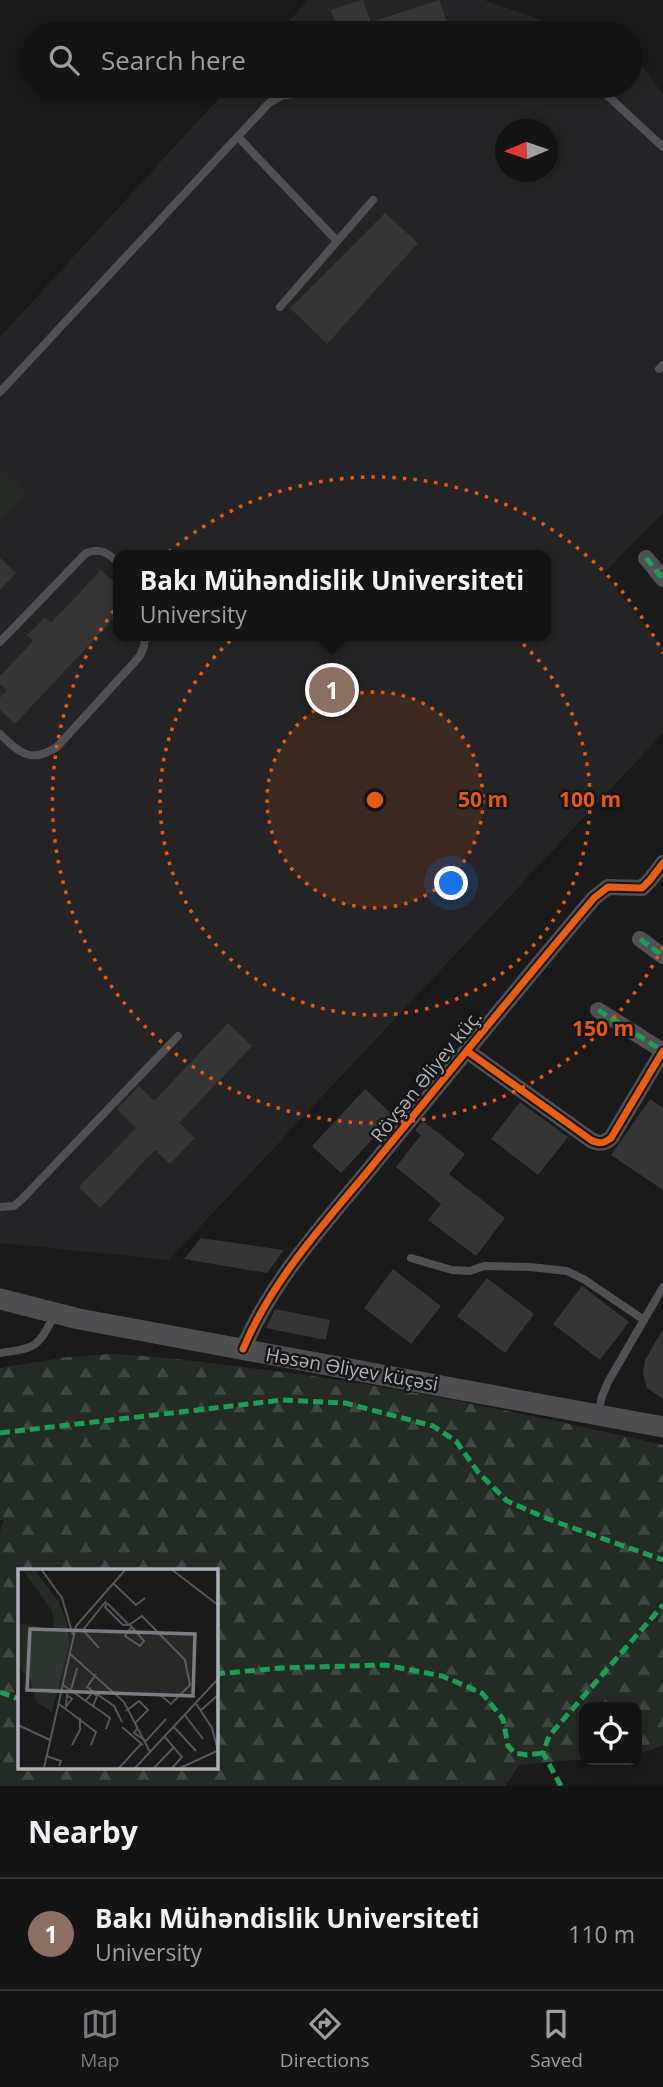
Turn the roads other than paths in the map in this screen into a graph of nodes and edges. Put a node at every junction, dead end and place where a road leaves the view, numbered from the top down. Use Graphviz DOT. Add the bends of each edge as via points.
graph roads {
  1 [pos="278,98"];
  2 [pos="610,98"];
  3 [pos="238,136"];
  4 [pos="663,147"];
  5 [pos="373,200"];
  6 [pos="337,241"];
  7 [pos="281,307"];
  8 [pos="0,392"];
  9 [pos="113,558"];
  10 [pos="646,558"];
  11 [pos="663,579"];
  12 [pos="144,641"];
  13 [pos="0,642"];
  14 [pos="0,734"];
  15 [pos="663,863"];
  16 [pos="640,939"];
  17 [pos="663,956"];
  18 [pos="598,1010"];
  19 [pos="178,1036"];
  20 [pos="467,1051"];
  21 [pos="663,1051"];
  22 [pos="0,1207"];
  23 [pos="411,1258"];
  24 [pos="663,1287"];
  25 [pos="0,1298"];
  26 [pos="55,1314"];
  27 [pos="644,1320"];
  28 [pos="243,1349"];
  29 [pos="0,1353"];
  30 [pos="598,1415"];
  31 [pos="663,1427"];
  1 -- 3 [label="lane"];
  2 -- 4 [label="lane"];
  3 -- 6 [label="lane"];
  3 -- 8 [label="lane"];
  5 -- 6 [label="lane"];
  6 -- 7 [label="lane"];
  9 -- 13 [label="lane" via="100,550 86,553"];
  10 -- 11 [label="street"];
  12 -- 14 [label="lane" via="140,656 57,747 30,756"];
  15 -- 20 [label="street, Rövşən Əliyev küç." via="642,888 608,887 594,898"];
  16 -- 17 [label="street"];
  18 -- 21 [label="street"];
  19 -- 22 [label="lane" via="22,1199 14,1206"];
  20 -- 21 [label="street" via="599,1144 611,1139"];
  20 -- 28 [label="street, Rövşən Əliyev küç." via="277,1284"];
  23 -- 27 [label="lane" via="452,1270 484,1266 567,1271"];
  24 -- 27 [label="lane"];
  25 -- 26 [label="main road, Həsən Əliyev küçəsi"];
  26 -- 28 [label="main road, Həsən Əliyev küçəsi"];
  26 -- 29 [label="lane" via="33,1347"];
  27 -- 30 [label="lane" via="608,1382"];
  28 -- 30 [label="main road, Həsən Əliyev küçəsi"];
  30 -- 31 [label="main road, Həsən Əliyev küçəsi"];
}
